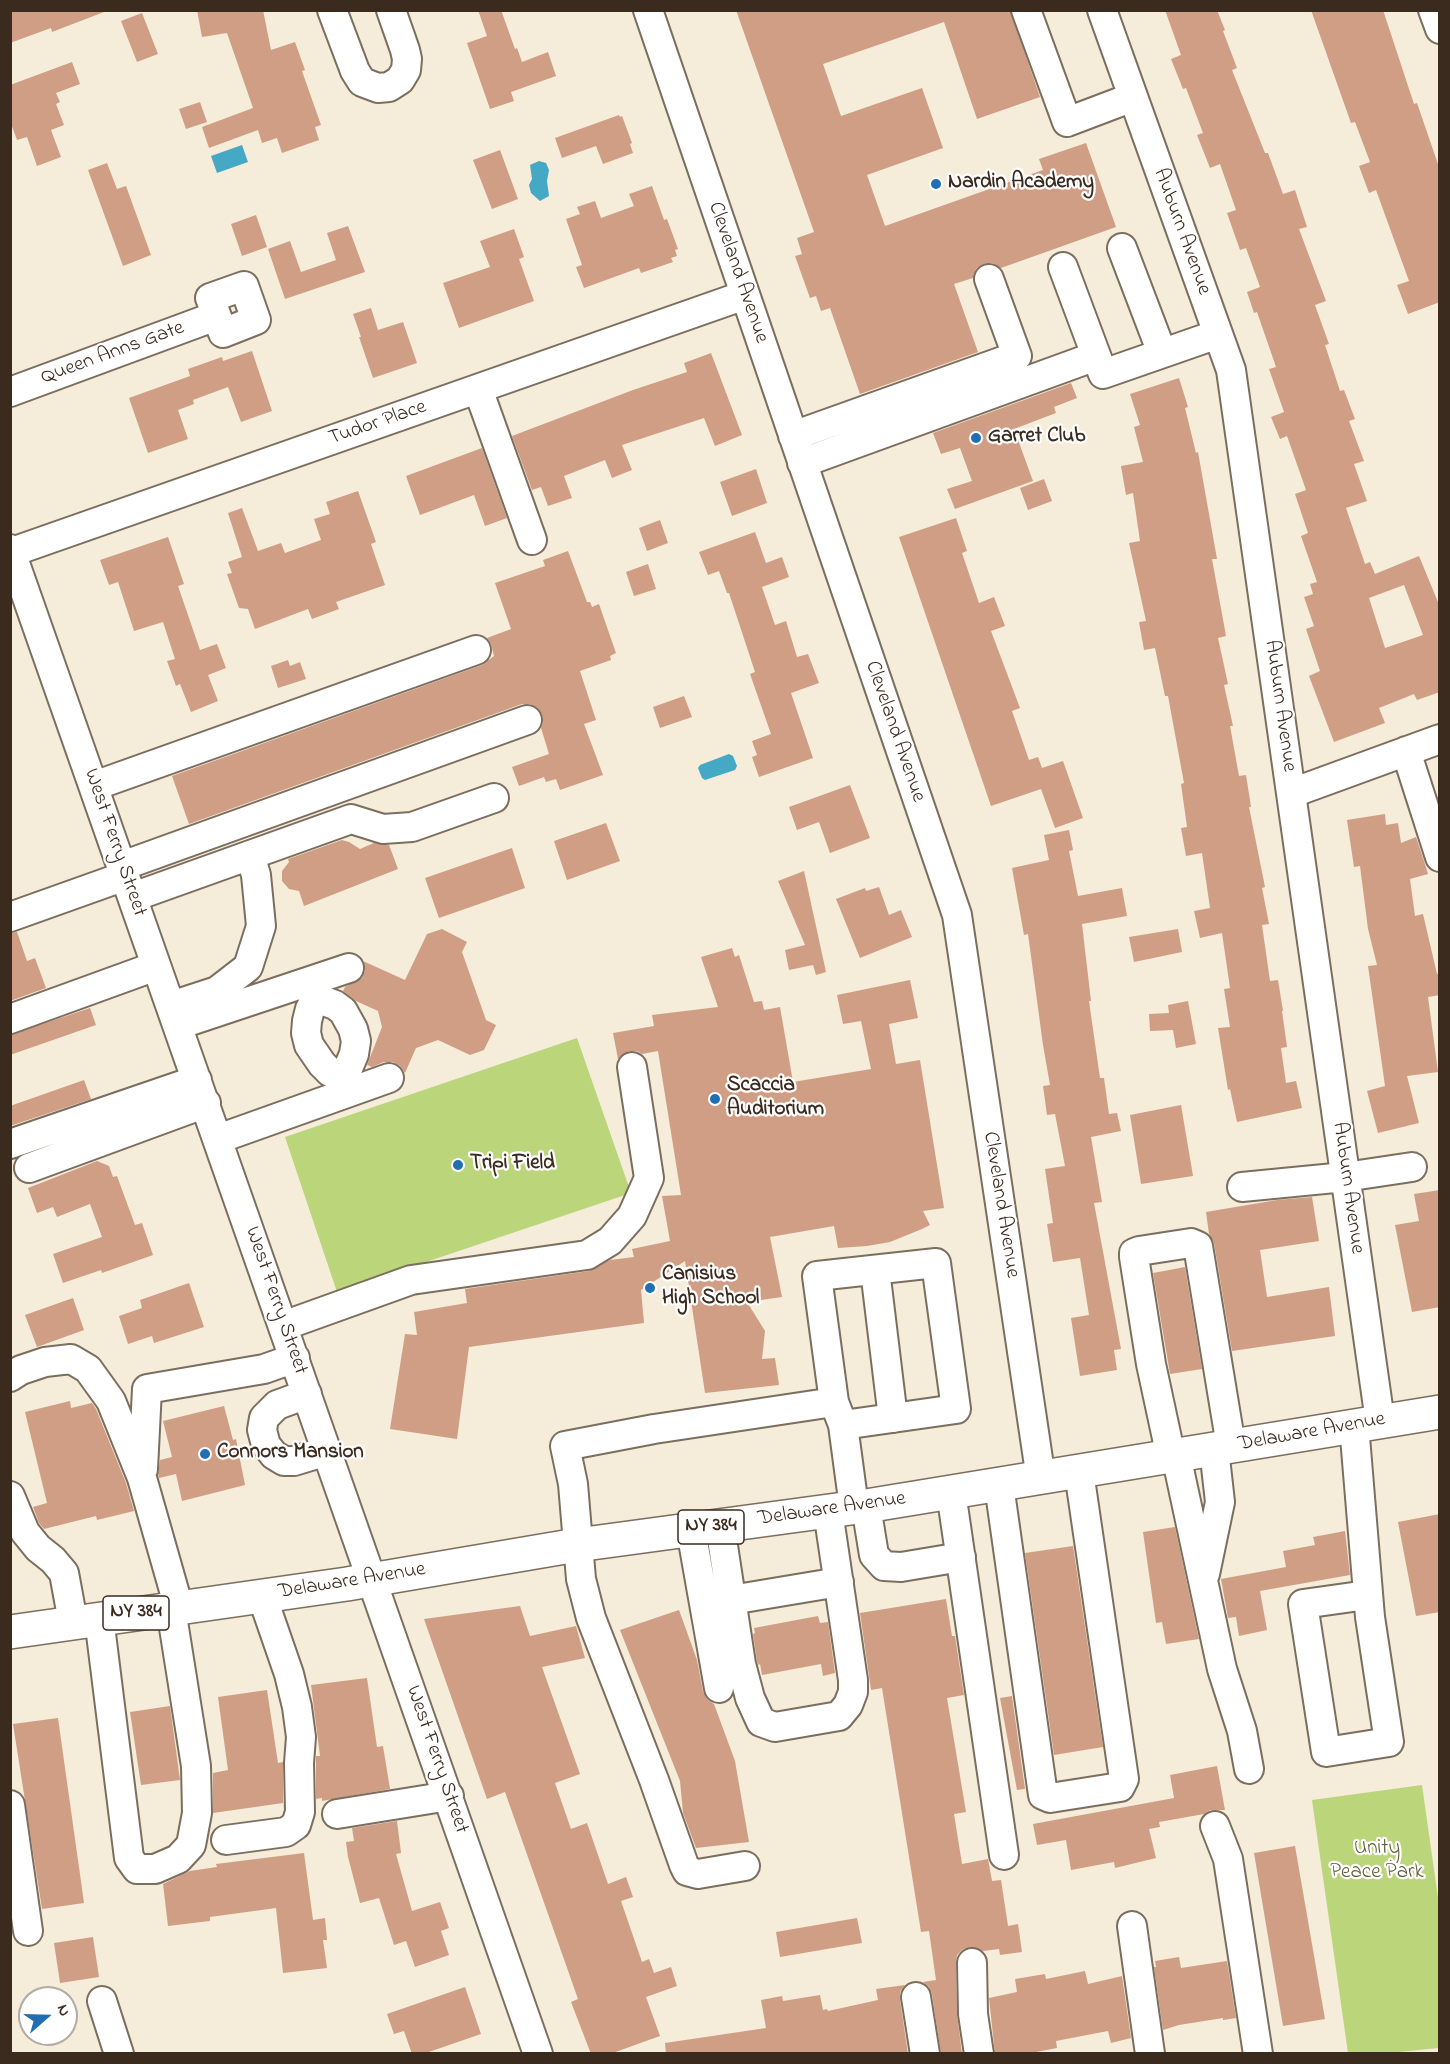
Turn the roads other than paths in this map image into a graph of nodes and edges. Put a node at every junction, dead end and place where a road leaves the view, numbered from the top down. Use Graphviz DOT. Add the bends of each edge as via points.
graph roads {
  1 [pos="332,10"];
  2 [pos="391,10"];
  3 [pos="648,10"];
  4 [pos="1026,10"];
  5 [pos="1102,10"];
  6 [pos="1433,10"];
  7 [pos="1440,29"];
  8 [pos="1133,97"];
  9 [pos="1122,248"];
  10 [pos="1063,267"];
  11 [pos="989,279"];
  12 [pos="745,295"];
  13 [pos="216,316"];
  14 [pos="1218,334"];
  15 [pos="1162,353"];
  16 [pos="1096,356"];
  17 [pos="478,388"];
  18 [pos="10,392"];
  19 [pos="793,436"];
  20 [pos="802,463"];
  21 [pos="532,540"];
  22 [pos="11,550"];
  23 [pos="476,650"];
  24 [pos="527,720"];
  25 [pos="1440,739"];
  26 [pos="1406,751"];
  27 [pos="94,786"];
  28 [pos="1292,793"];
  29 [pos="494,798"];
  30 [pos="249,855"];
  31 [pos="1440,857"];
  32 [pos="127,880"];
  33 [pos="10,917"];
  34 [pos="156,966"];
  35 [pos="350,968"];
  36 [pos="313,990"];
  37 [pos="174,1016"];
  38 [pos="10,1019"];
  39 [pos="632,1067"];
  40 [pos="389,1078"];
  41 [pos="345,1084"];
  42 [pos="202,1092"];
  43 [pos="218,1139"];
  44 [pos="10,1144"];
  45 [pos="1412,1167"];
  46 [pos="29,1168"];
  47 [pos="1345,1177"];
  48 [pos="1242,1187"];
  49 [pos="875,1270"];
  50 [pos="283,1326"];
  51 [pos="295,1358"];
  52 [pos="10,1377"];
  53 [pos="307,1394"];
  54 [pos="1440,1412"];
  55 [pos="839,1414"];
  56 [pos="893,1418"];
  57 [pos="1367,1423"];
  58 [pos="1223,1448"];
  59 [pos="327,1451"];
  60 [pos="1173,1456"];
  61 [pos="1079,1472"];
  62 [pos="142,1478"];
  63 [pos="1041,1479"];
  64 [pos="999,1485"];
  65 [pos="951,1492"];
  66 [pos="10,1496"];
  67 [pos="849,1508"];
  68 [pos="705,1528"];
  69 [pos="578,1545"];
  70 [pos="10,1552"];
  71 [pos="43,1552"];
  72 [pos="961,1557"];
  73 [pos="373,1580"];
  74 [pos="1203,1581"];
  75 [pos="839,1582"];
  76 [pos="1368,1594"];
  77 [pos="262,1596"];
  78 [pos="731,1600"];
  79 [pos="175,1608"];
  80 [pos="86,1621"];
  81 [pos="10,1632"];
  82 [pos="719,1688"];
  83 [pos="1250,1769"];
  84 [pos="449,1796"];
  85 [pos="10,1805"];
  86 [pos="337,1815"];
  87 [pos="1215,1826"];
  88 [pos="226,1840"];
  89 [pos="1004,1854"];
  90 [pos="745,1866"];
  91 [pos="1132,1926"];
  92 [pos="28,1930"];
  93 [pos="972,1962"];
  94 [pos="916,1997"];
  95 [pos="102,2001"];
  96 [pos="119,2054"];
  97 [pos="538,2054"];
  98 [pos="925,2054"];
  99 [pos="979,2054"];
  100 [pos="1150,2054"];
  101 [pos="1258,2054"];
  1 -- 2 [label="street" via="355,71 362,82 378,88 400,80 406,70 405,50"];
  3 -- 12 [label="street, Cleveland Avenue"];
  4 -- 8 [label="street" via="1067,122"];
  5 -- 8 [label="street, Auburn Avenue"];
  6 -- 7 [label="street"];
  8 -- 14 [label="street, Auburn Avenue"];
  9 -- 15 [label="street"];
  10 -- 16 [label="street"];
  11 -- 19 [label="street" via="1017,356"];
  12 -- 17 [label="street, Tudor Place"];
  12 -- 19 [label="street, Cleveland Avenue"];
  13 -- 18 [label="street, Queen Anns Gate"];
  14 -- 15 [label="street"];
  14 -- 28 [label="street, Auburn Avenue" via="1231,370"];
  15 -- 16 [label="street" via="1103,374"];
  16 -- 20 [label="street"];
  17 -- 21 [label="street"];
  17 -- 22 [label="street, Tudor Place"];
  19 -- 20 [label="street, Cleveland Avenue"];
  20 -- 63 [label="street, Cleveland Avenue" via="957,915"];
  22 -- 27 [label="street, West Ferry Street"];
  23 -- 27 [label="street"];
  24 -- 32 [label="street"];
  25 -- 26 [label="street"];
  26 -- 28 [label="street"];
  26 -- 31 [label="street"];
  27 -- 32 [label="street, West Ferry Street"];
  28 -- 47 [label="street, Auburn Avenue"];
  29 -- 30 [label="street" via="412,827 383,829 351,819"];
  30 -- 32 [label="street"];
  30 -- 37 [label="street" via="256,875 261,926 248,967"];
  32 -- 33 [label="street"];
  32 -- 34 [label="street, West Ferry Street"];
  34 -- 37 [label="street, West Ferry Street"];
  34 -- 38 [label="street"];
  35 -- 36 [label="street"];
  36 -- 37 [label="street"];
  36 -- 41 [label="street" via="306,1033 309,1045 322,1064"];
  36 -- 41 [label="street" via="343,1011 353,1029 356,1041"];
  37 -- 42 [label="street, West Ferry Street"];
  39 -- 50 [label="street" via="649,1178 632,1216 610,1241 587,1255 411,1280"];
  40 -- 41 [label="street"];
  41 -- 43 [label="street"];
  42 -- 43 [label="street, West Ferry Street"];
  42 -- 44 [label="street"];
  42 -- 46 [label="street"];
  43 -- 50 [label="street, West Ferry Street"];
  45 -- 47 [label="street"];
  47 -- 48 [label="street"];
  47 -- 57 [label="street, Auburn Avenue"];
  49 -- 55 [label="street" via="817,1276"];
  49 -- 56 [label="street"];
  49 -- 56 [label="street" via="936,1263 956,1409"];
  50 -- 51 [label="street, West Ferry Street"];
  51 -- 53 [label="street, West Ferry Street"];
  51 -- 62 [label="street" via="264,1369 147,1389"];
  52 -- 62 [label="street" via="45,1362 71,1359 88,1369 111,1401"];
  53 -- 59 [label="street, West Ferry Street"];
  53 -- 59 [label="street" via="277,1405 264,1418 266,1445 284,1461"];
  54 -- 57 [label="main road, Delaware Avenue / NY 384"];
  55 -- 56 [label="street"];
  55 -- 67 [label="street"];
  55 -- 69 [label="street" via="654,1429 566,1446"];
  57 -- 58 [label="main road, Delaware Avenue / NY 384"];
  57 -- 76 [label="street, Auburn Avenue"];
  58 -- 60 [label="main road, Delaware Avenue / NY 384"];
  58 -- 60 [label="street" via="1198,1246 1191,1243 1139,1251 1134,1257 1151,1364"];
  58 -- 74 [label="street" via="1220,1502"];
  59 -- 73 [label="street, West Ferry Street"];
  60 -- 61 [label="main road, Delaware Avenue / NY 384"];
  60 -- 74 [label="street"];
  61 -- 63 [label="main road, Delaware Avenue / NY 384"];
  61 -- 64 [label="street" via="1124,1779 1115,1788 1043,1795"];
  62 -- 79 [label="street"];
  63 -- 64 [label="main road, Delaware Avenue / NY 384"];
  64 -- 65 [label="main road, Delaware Avenue / NY 384"];
  65 -- 67 [label="main road, Delaware Avenue / NY 384"];
  65 -- 72 [label="street"];
  66 -- 71 [label="street" via="25,1532"];
  67 -- 68 [label="main road, Delaware Avenue / NY 384"];
  67 -- 72 [label="street" via="884,1566"];
  67 -- 75 [label="street"];
  68 -- 69 [label="main road, Delaware Avenue / NY 384"];
  68 -- 78 [label="street"];
  68 -- 82 [label="street"];
  69 -- 73 [label="main road, Delaware Avenue / NY 384"];
  69 -- 90 [label="street" via="581,1579 591,1618 687,1871 698,1874"];
  70 -- 71 [label="street"];
  71 -- 80 [label="street" via="64,1573"];
  72 -- 89 [label="street"];
  73 -- 77 [label="main road, Delaware Avenue / NY 384"];
  73 -- 84 [label="street, West Ferry Street"];
  74 -- 83 [label="street" via="1222,1670"];
  75 -- 78 [label="street"];
  75 -- 78 [label="street" via="853,1692 839,1716 824,1720 775,1727 761,1722 741,1664"];
  76 -- 76 [label="street, Auburn Avenue" via="1389,1742 1326,1752 1303,1604"];
  77 -- 79 [label="main road, Delaware Avenue / NY 384"];
  77 -- 88 [label="street" via="297,1707 301,1737 300,1812 296,1825 286,1832"];
  79 -- 80 [label="main road, Delaware Avenue / NY 384"];
  79 -- 80 [label="street" via="196,1766 197,1813 191,1845 178,1859 155,1869 137,1869 129,1858"];
  80 -- 81 [label="main road, Delaware Avenue / NY 384"];
  84 -- 86 [label="street"];
  84 -- 97 [label="street, West Ferry Street"];
  85 -- 92 [label="street"];
  87 -- 101 [label="street" via="1228,1859"];
  91 -- 100 [label="street"];
  93 -- 99 [label="street"];
  94 -- 98 [label="street"];
  95 -- 96 [label="street"];
}
